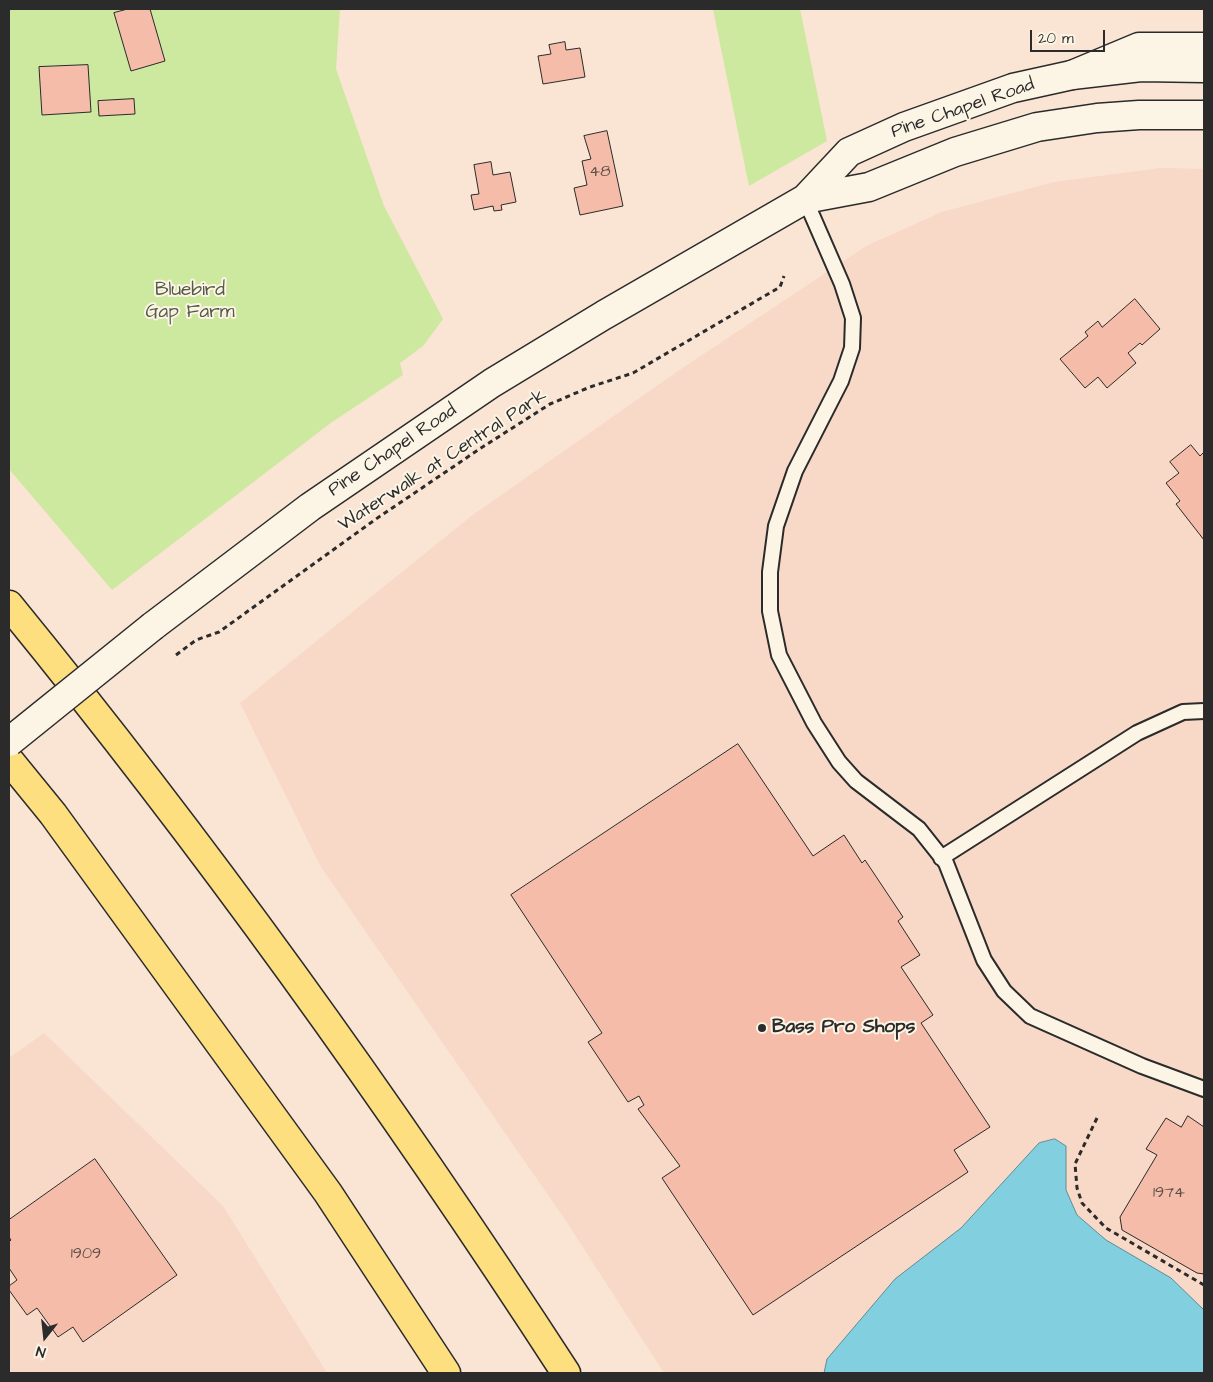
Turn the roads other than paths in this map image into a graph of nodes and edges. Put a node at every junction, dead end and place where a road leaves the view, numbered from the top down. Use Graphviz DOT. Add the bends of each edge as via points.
graph roads {
  1 [pos="1204,47"];
  2 [pos="1204,68"];
  3 [pos="1072,75"];
  4 [pos="1204,115"];
  5 [pos="804,199"];
  6 [pos="9,605"];
  7 [pos="1204,711"];
  8 [pos="9,742"];
  9 [pos="9,760"];
  10 [pos="941,858"];
  11 [pos="1204,1089"];
  12 [pos="446,1373"];
  13 [pos="566,1373"];
  1 -- 3 [label="street" via="1139,47"];
  2 -- 3 [label="street, Pine Chapel Road" via="1141,67"];
  3 -- 5 [label="street, Pine Chapel Road" via="1013,88 904,127 850,152"];
  4 -- 5 [label="street, Pine Chapel Road" via="1138,115 1038,127 955,152 869,187"];
  5 -- 8 [label="street, Pine Chapel Road, bridge" via="492,384 318,502 153,626"];
  5 -- 10 [label="lane" via="842,284 853,318 852,348 841,381 795,471 776,526 770,572 770,619 779,655 791,681 839,762 856,781 919,829"];
  6 -- 13 [label="highway" via="202,851 330,1024 451,1198"];
  7 -- 10 [label="lane" via="1183,712 1138,733"];
  9 -- 12 [label="highway" via="53,814 322,1185"];
  10 -- 11 [label="lane" via="960,894 984,960 1004,991 1030,1016 1142,1066"];
}
